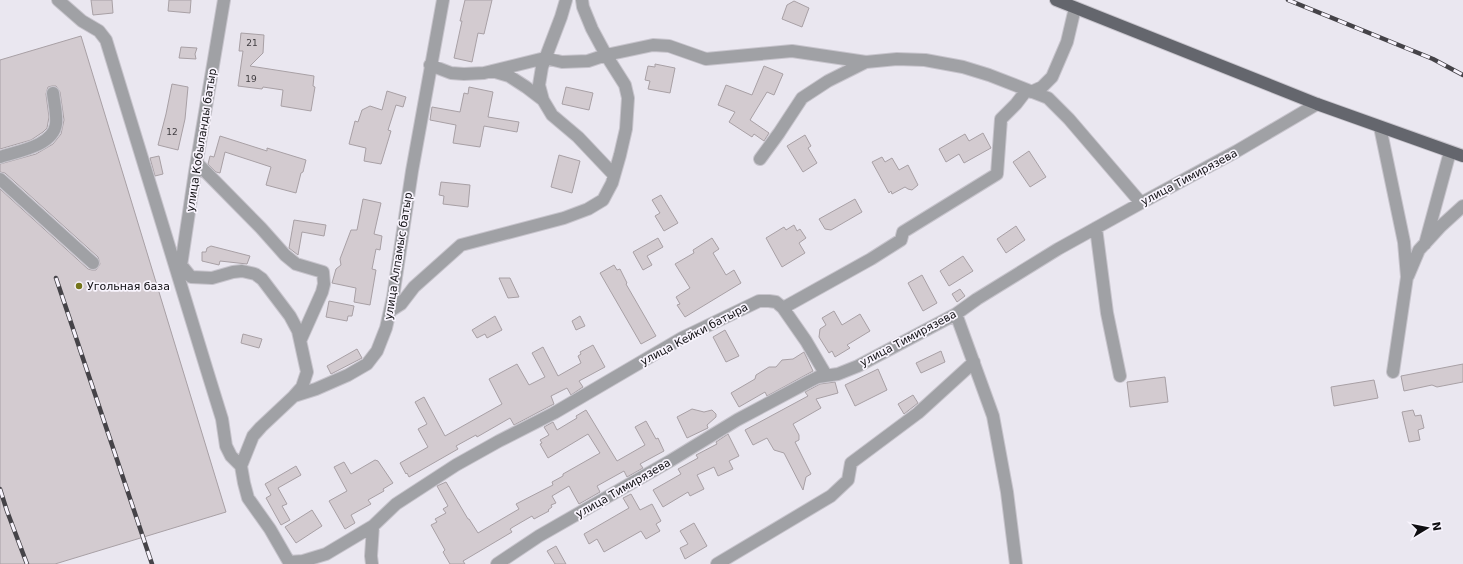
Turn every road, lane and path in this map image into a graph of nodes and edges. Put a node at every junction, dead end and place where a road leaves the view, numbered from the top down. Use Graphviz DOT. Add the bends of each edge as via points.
graph roads {
  1 [pos="58,0"];
  2 [pos="224,0"];
  3 [pos="443,0"];
  4 [pos="566,0"];
  5 [pos="582,0"];
  6 [pos="1056,0"];
  7 [pos="1075,8"];
  8 [pos="606,55"];
  9 [pos="545,58"];
  10 [pos="866,62"];
  11 [pos="430,65"];
  12 [pos="490,71"];
  13 [pos="1029,92"];
  14 [pos="53,93"];
  15 [pos="543,100"];
  16 [pos="1317,104"];
  17 [pos="1380,127"];
  18 [pos="1450,152"];
  19 [pos="1463,156"];
  20 [pos="0,157"];
  21 [pos="760,159"];
  22 [pos="197,163"];
  23 [pos="614,175"];
  24 [pos="0,178"];
  25 [pos="1141,202"];
  26 [pos="1463,206"];
  27 [pos="1096,228"];
  28 [pos="1425,244"];
  29 [pos="93,263"];
  30 [pos="182,266"];
  31 [pos="1407,277"];
  32 [pos="179,280"];
  33 [pos="783,308"];
  34 [pos="390,312"];
  35 [pos="956,314"];
  36 [pos="301,340"];
  37 [pos="974,362"];
  38 [pos="1393,372"];
  39 [pos="826,375"];
  40 [pos="1120,376"];
  41 [pos="294,396"];
  42 [pos="241,466"];
  43 [pos="373,526"];
  44 [pos="372,564"];
  45 [pos="497,564"];
  46 [pos="717,564"];
  47 [pos="1016,564"];
  1 -- 32 [label="street" via="82,21 99,31 106,40"];
  2 -- 22 [label="street, улица Кобыланды батыр"];
  3 -- 11 [label="street, улица Алпамыс батыр"];
  4 -- 9 [label="street"];
  5 -- 8 [label="street" via="592,29"];
  6 -- 7 [label="main road"];
  7 -- 13 [label="street" via="1067,42 1052,77 1042,87"];
  7 -- 16 [label="main road"];
  8 -- 9 [label="street" via="588,61 562,62"];
  8 -- 10 [label="street" via="653,45 669,46 706,59 792,51"];
  8 -- 23 [label="street" via="625,85 628,98 626,129"];
  9 -- 12 [label="street"];
  9 -- 15 [label="street" via="540,85"];
  10 -- 13 [label="street" via="925,60 963,67"];
  10 -- 21 [label="street" via="828,81 802,98"];
  11 -- 12 [label="street" via="451,73"];
  11 -- 34 [label="street, улица Алпамыс батыр"];
  12 -- 15 [label="street" via="509,76"];
  13 -- 25 [label="street" via="1048,98 1070,118"];
  13 -- 33 [label="street" via="1001,118 997,174 903,232 901,240 871,259"];
  14 -- 20 [label="street" via="56,124 50,136 38,145"];
  15 -- 23 [label="street" via="552,115 578,137"];
  16 -- 17 [label="main road"];
  16 -- 25 [label="street, улица Тимирязева" via="1237,151"];
  17 -- 18 [label="main road"];
  17 -- 31 [label="street" via="1404,242"];
  18 -- 19 [label="main road"];
  18 -- 28 [label="street"];
  22 -- 30 [label="street, улица Кобыланды батыр"];
  22 -- 36 [label="street" via="285,255 296,264 323,272 322,292"];
  23 -- 34 [label="street" via="603,200 588,209 564,218 461,245"];
  24 -- 29 [label="street"];
  25 -- 27 [label="street, улица Тимирязева"];
  26 -- 28 [label="street"];
  27 -- 35 [label="street, улица Тимирязева"];
  27 -- 40 [label="street" via="1107,313"];
  28 -- 31 [label="street" via="1419,250"];
  30 -- 32 [label="street, улица Кобыланды батыр"];
  30 -- 36 [label="street" via="191,277 212,278 242,271 255,274 262,279 290,316"];
  31 -- 38 [label="street"];
  32 -- 42 [label="street" via="222,419 226,446"];
  33 -- 39 [label="street"];
  33 -- 43 [label="street, улица Кейки батыра" via="776,302 759,301 682,338 554,413 456,465 396,504"];
  34 -- 41 [label="street, улица Алпамыс батыр" via="377,351 367,364 348,375"];
  35 -- 37 [label="street"];
  35 -- 39 [label="street, улица Тимирязева" via="858,366 838,374"];
  36 -- 41 [label="street" via="307,372 302,387"];
  37 -- 46 [label="street" via="918,413 851,463 848,480 831,496"];
  37 -- 47 [label="street" via="993,416 1008,492"];
  39 -- 45 [label="street, улица Тимирязева" via="737,420 539,536"];
  41 -- 42 [label="street, улица Алпамыс батыр" via="260,426 253,436"];
  42 -- 43 [label="street, улица Кейки батыра" via="248,498 289,562 326,554"];
  43 -- 44 [label="street"];
}
